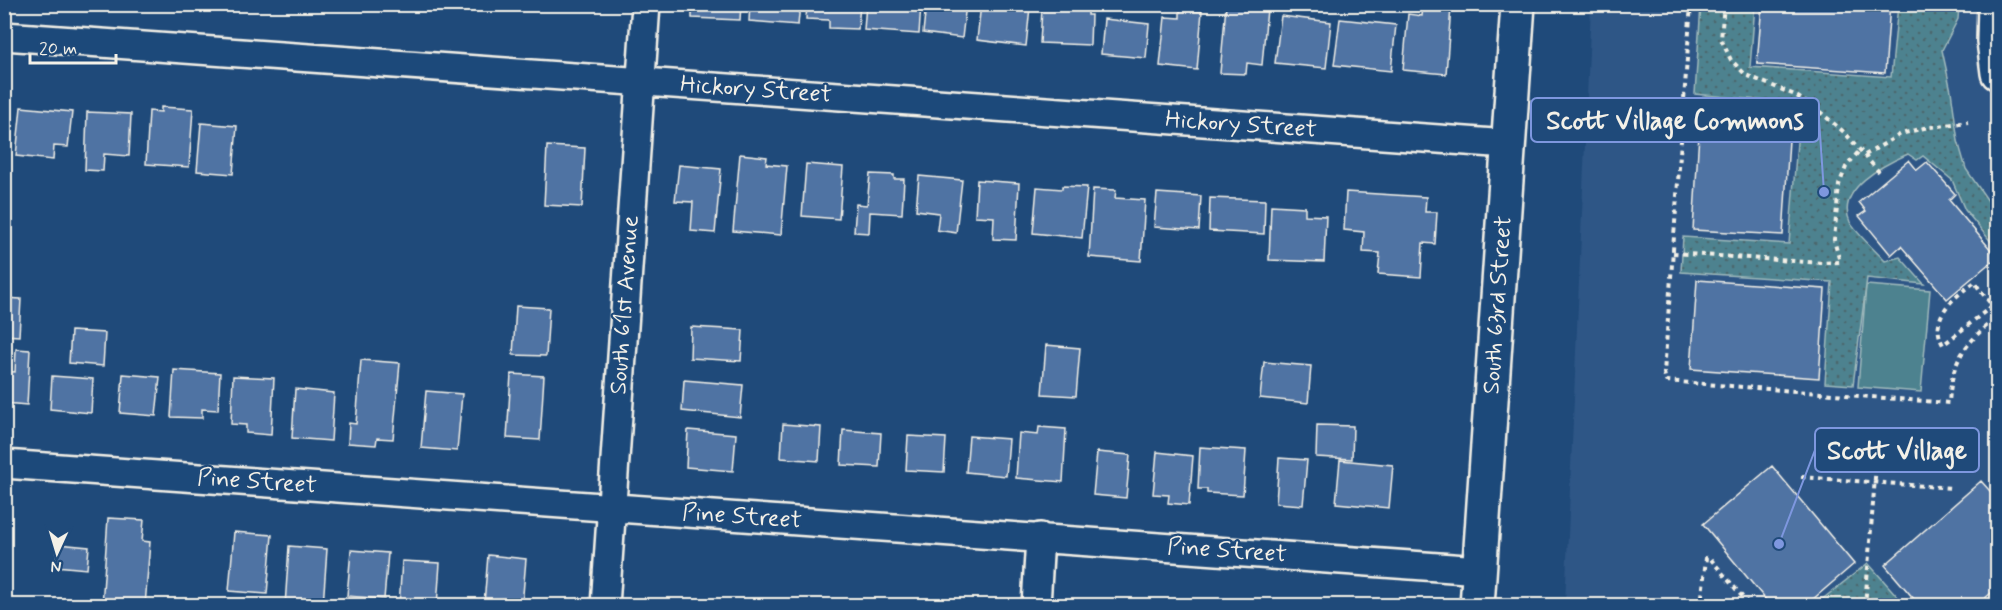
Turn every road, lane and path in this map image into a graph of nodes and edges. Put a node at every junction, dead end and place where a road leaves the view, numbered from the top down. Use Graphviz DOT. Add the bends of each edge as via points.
graph roads {
  1 [pos="646,4"];
  2 [pos="1518,4"];
  3 [pos="1691,4"];
  4 [pos="1724,4"];
  5 [pos="1995,4"];
  6 [pos="4,36"];
  7 [pos="1998,73"];
  8 [pos="640,82"];
  9 [pos="1968,122"];
  10 [pos="1508,144"];
  11 [pos="1859,151"];
  12 [pos="1865,155"];
  13 [pos="1879,172"];
  14 [pos="1673,253"];
  15 [pos="1992,306"];
  16 [pos="1998,315"];
  17 [pos="1878,439"];
  18 [pos="4,464"];
  19 [pos="1801,477"];
  20 [pos="1874,482"];
  21 [pos="1953,488"];
  22 [pos="612,508"];
  23 [pos="1040,537"];
  24 [pos="1480,570"];
  25 [pos="605,606"];
  26 [pos="1036,606"];
  27 [pos="1478,606"];
  28 [pos="1701,606"];
  29 [pos="1750,606"];
  30 [pos="1865,606"];
  1 -- 8 [label="street, South 61st Avenue"];
  2 -- 10 [label="street, South 63rd Street"];
  3 -- 14 [label="path"];
  4 -- 11 [label="path" via="1721,39 1731,60 1746,75 1795,95 1819,111 1845,132"];
  5 -- 7 [label="street"];
  6 -- 8 [label="street, Hickory Street"];
  8 -- 10 [label="street, Hickory Street"];
  8 -- 22 [label="street, South 61st Avenue"];
  9 -- 12 [label="path" via="1901,134"];
  10 -- 24 [label="street, South 63rd Street"];
  11 -- 12 [label="path"];
  11 -- 14 [label="path" via="1846,167 1839,185 1834,240 1840,262"];
  12 -- 13 [label="path"];
  14 -- 16 [label="path" via="1666,381 1949,403 1959,357 1970,340"];
  15 -- 15 [label="path" via="1984,312 1943,345 1938,337 1942,311 1961,292 1975,282"];
  15 -- 16 [label="path"];
  17 -- 20 [label="path"];
  18 -- 22 [label="street, Pine Street"];
  19 -- 20 [label="path"];
  20 -- 21 [label="path"];
  20 -- 30 [label="path"];
  22 -- 23 [label="street, Pine Street"];
  22 -- 25 [label="street, South 61st Avenue"];
  23 -- 24 [label="street, Pine Street"];
  23 -- 26 [label="street"];
  24 -- 27 [label="street, South 63rd Street"];
  28 -- 29 [label="path" via="1708,557"];
}
